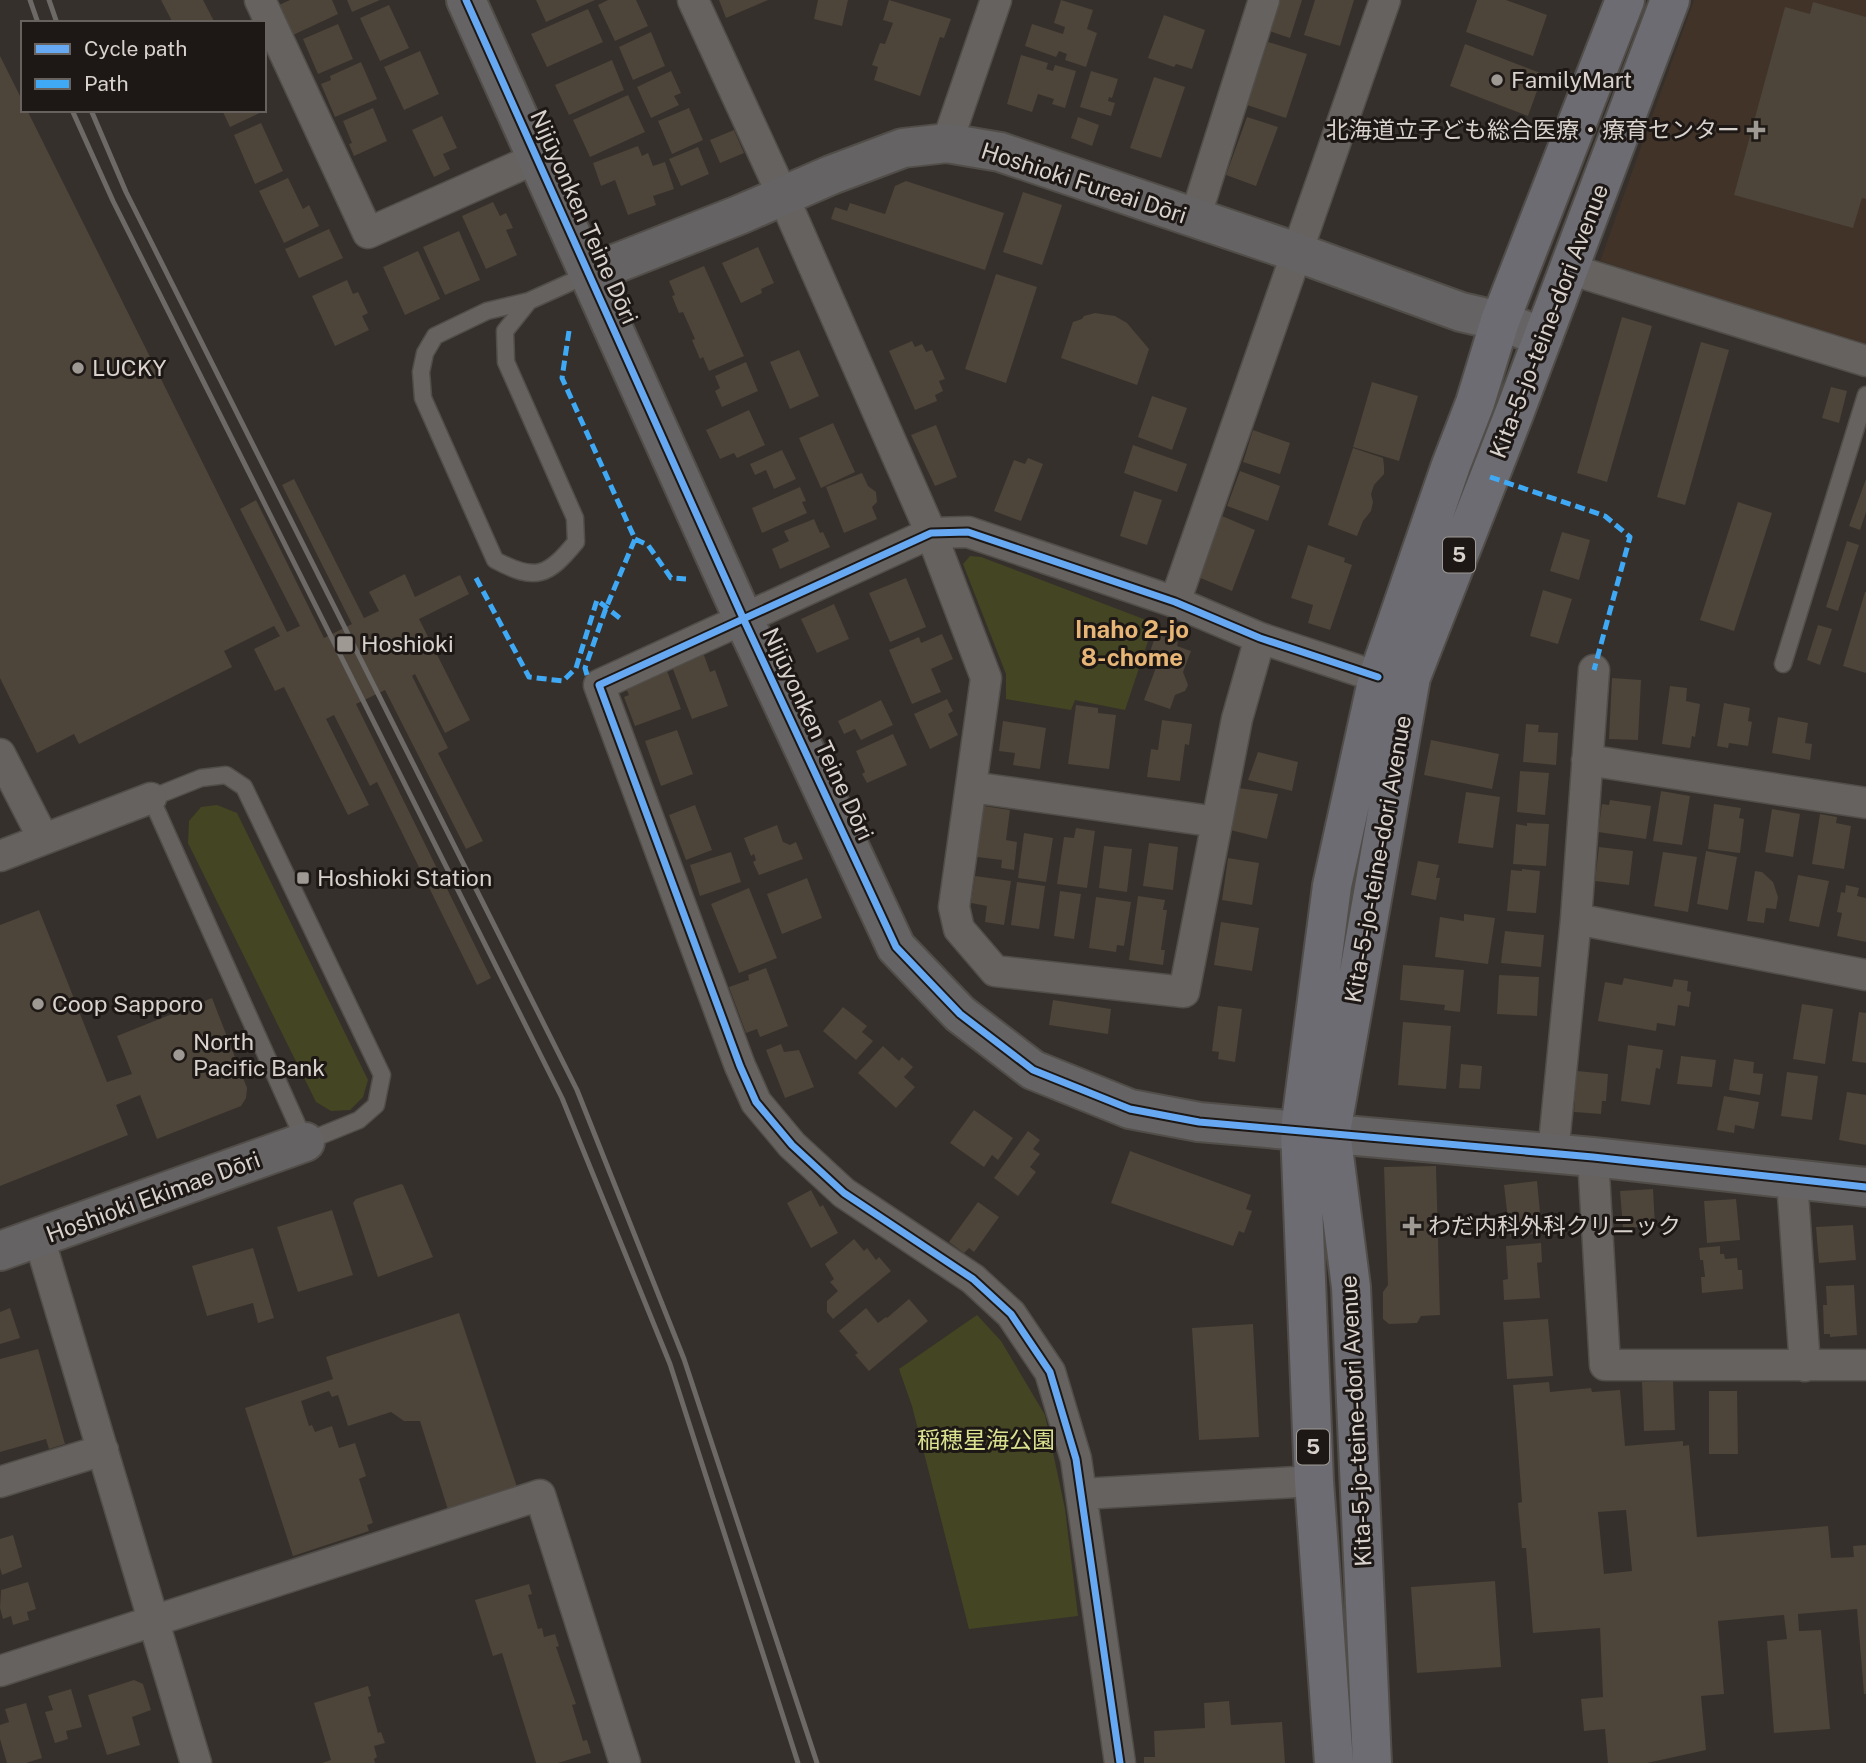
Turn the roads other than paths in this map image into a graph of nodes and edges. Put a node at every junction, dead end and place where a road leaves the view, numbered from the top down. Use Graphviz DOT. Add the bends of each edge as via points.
graph roads {
  1 [pos="260,0"];
  2 [pos="466,0"];
  3 [pos="693,0"];
  4 [pos="996,0"];
  5 [pos="1264,0"];
  6 [pos="1385,0"];
  7 [pos="1625,0"];
  8 [pos="1670,0"];
  9 [pos="947,143"];
  10 [pos="537,158"];
  11 [pos="783,196"];
  12 [pos="1195,218"];
  13 [pos="1296,252"];
  14 [pos="1569,269"];
  15 [pos="589,275"];
  16 [pos="529,301"];
  17 [pos="1500,321"];
  18 [pos="1544,337"];
  19 [pos="1866,361"];
  20 [pos="1866,395"];
  21 [pos="931,533"];
  22 [pos="1175,602"];
  23 [pos="743,618"];
  24 [pos="1260,638"];
  25 [pos="1783,664"];
  26 [pos="1594,670"];
  27 [pos="1378,677"];
  28 [pos="0,754"];
  29 [pos="1587,760"];
  30 [pos="971,787"];
  31 [pos="151,798"];
  32 [pos="1866,803"];
  33 [pos="1217,821"];
  34 [pos="43,838"];
  35 [pos="0,856"];
  36 [pos="1576,919"];
  37 [pos="1866,975"];
  38 [pos="1315,1131"];
  39 [pos="305,1142"];
  40 [pos="1553,1154"];
  41 [pos="1593,1157"];
  42 [pos="1792,1180"];
  43 [pos="1866,1187"];
  44 [pos="39,1238"];
  45 [pos="0,1251"];
  46 [pos="1866,1365"];
  47 [pos="1805,1366"];
  48 [pos="103,1450"];
  49 [pos="1314,1481"];
  50 [pos="0,1482"];
  51 [pos="1081,1494"];
  52 [pos="153,1619"];
  53 [pos="0,1671"];
  54 [pos="196,1763"];
  55 [pos="625,1763"];
  56 [pos="1120,1763"];
  57 [pos="1334,1763"];
  58 [pos="1372,1763"];
  1 -- 10 [label="street" via="368,233"];
  2 -- 10 [label="street, Nijūyonken Teine Dōri"];
  3 -- 11 [label="street"];
  4 -- 9 [label="street"];
  5 -- 12 [label="street"];
  6 -- 13 [label="street"];
  7 -- 17 [label="highway, Kita-5-jo-teine-dori Avenue / 5"];
  8 -- 14 [label="highway, Kita-5-jo-teine-dori Avenue / 5"];
  9 -- 11 [label="street, Hoshioki Fureai Dōri" via="903,148"];
  9 -- 12 [label="street, Hoshioki Fureai Dōri" via="1000,152"];
  10 -- 15 [label="street, Nijūyonken Teine Dōri"];
  11 -- 15 [label="street, Hoshioki Fureai Dōri"];
  11 -- 21 [label="street"];
  12 -- 13 [label="street, Hoshioki Fureai Dōri"];
  13 -- 17 [label="street, Hoshioki Fureai Dōri" via="1461,312"];
  13 -- 22 [label="street"];
  14 -- 18 [label="highway, Kita-5-jo-teine-dori Avenue / 5"];
  14 -- 19 [label="street"];
  15 -- 16 [label="lane"];
  15 -- 23 [label="street, Nijūyonken Teine Dōri"];
  16 -- 16 [label="lane" via="505,331 506,362 575,518 576,541 558,563 536,574 516,571 495,560 423,398 421,372 435,336 487,311"];
  17 -- 18 [label="street, Hoshioki Fureai Dōri"];
  17 -- 27 [label="highway, Kita-5-jo-teine-dori Avenue / 5"];
  18 -- 38 [label="highway, Kita-5-jo-teine-dori Avenue / 5" via="1411,677"];
  20 -- 25 [label="lane"];
  21 -- 22 [label="street" via="968,532"];
  21 -- 23 [label="street"];
  21 -- 30 [label="street" via="986,678"];
  22 -- 24 [label="street"];
  23 -- 38 [label="street, Nijūyonken Teine Dōri" via="896,947 960,1014 1033,1070 1130,1109 1199,1122"];
  23 -- 51 [label="street" via="599,685 740,1066 756,1102 792,1145 844,1193 973,1279 1011,1314 1049,1372 1076,1460"];
  24 -- 27 [label="street"];
  24 -- 33 [label="street" via="1237,719"];
  26 -- 29 [label="street"];
  27 -- 38 [label="highway, Kita-5-jo-teine-dori Avenue / 5" via="1332,886"];
  28 -- 34 [label="street"];
  29 -- 32 [label="street"];
  29 -- 36 [label="street"];
  30 -- 33 [label="street"];
  30 -- 33 [label="street" via="954,907 960,929 995,971 1184,992"];
  31 -- 34 [label="street"];
  31 -- 39 [label="lane"];
  31 -- 39 [label="lane" via="201,778 226,775 244,787 382,1075 376,1105 359,1120"];
  34 -- 35 [label="street"];
  36 -- 37 [label="street"];
  36 -- 40 [label="street"];
  38 -- 40 [label="street, Nijūyonken Teine Dōri"];
  38 -- 49 [label="highway, Kita-5-jo-teine-dori Avenue / 5"];
  38 -- 58 [label="highway, Kita-5-jo-teine-dori Avenue / 5" via="1351,1287"];
  39 -- 44 [label="street, Hoshioki Ekimae Dōri"];
  40 -- 41 [label="street, Nijūyonken Teine Dōri"];
  41 -- 42 [label="street, Nijūyonken Teine Dōri"];
  41 -- 47 [label="street" via="1605,1365"];
  42 -- 43 [label="street, Nijūyonken Teine Dōri"];
  42 -- 47 [label="street"];
  44 -- 45 [label="street, Hoshioki Ekimae Dōri"];
  44 -- 48 [label="street"];
  46 -- 47 [label="street"];
  48 -- 50 [label="street"];
  48 -- 52 [label="street"];
  49 -- 51 [label="street"];
  49 -- 57 [label="highway, Kita-5-jo-teine-dori Avenue / 5"];
  51 -- 56 [label="street"];
  52 -- 53 [label="street"];
  52 -- 54 [label="street"];
  52 -- 55 [label="street" via="540,1495"];
}
